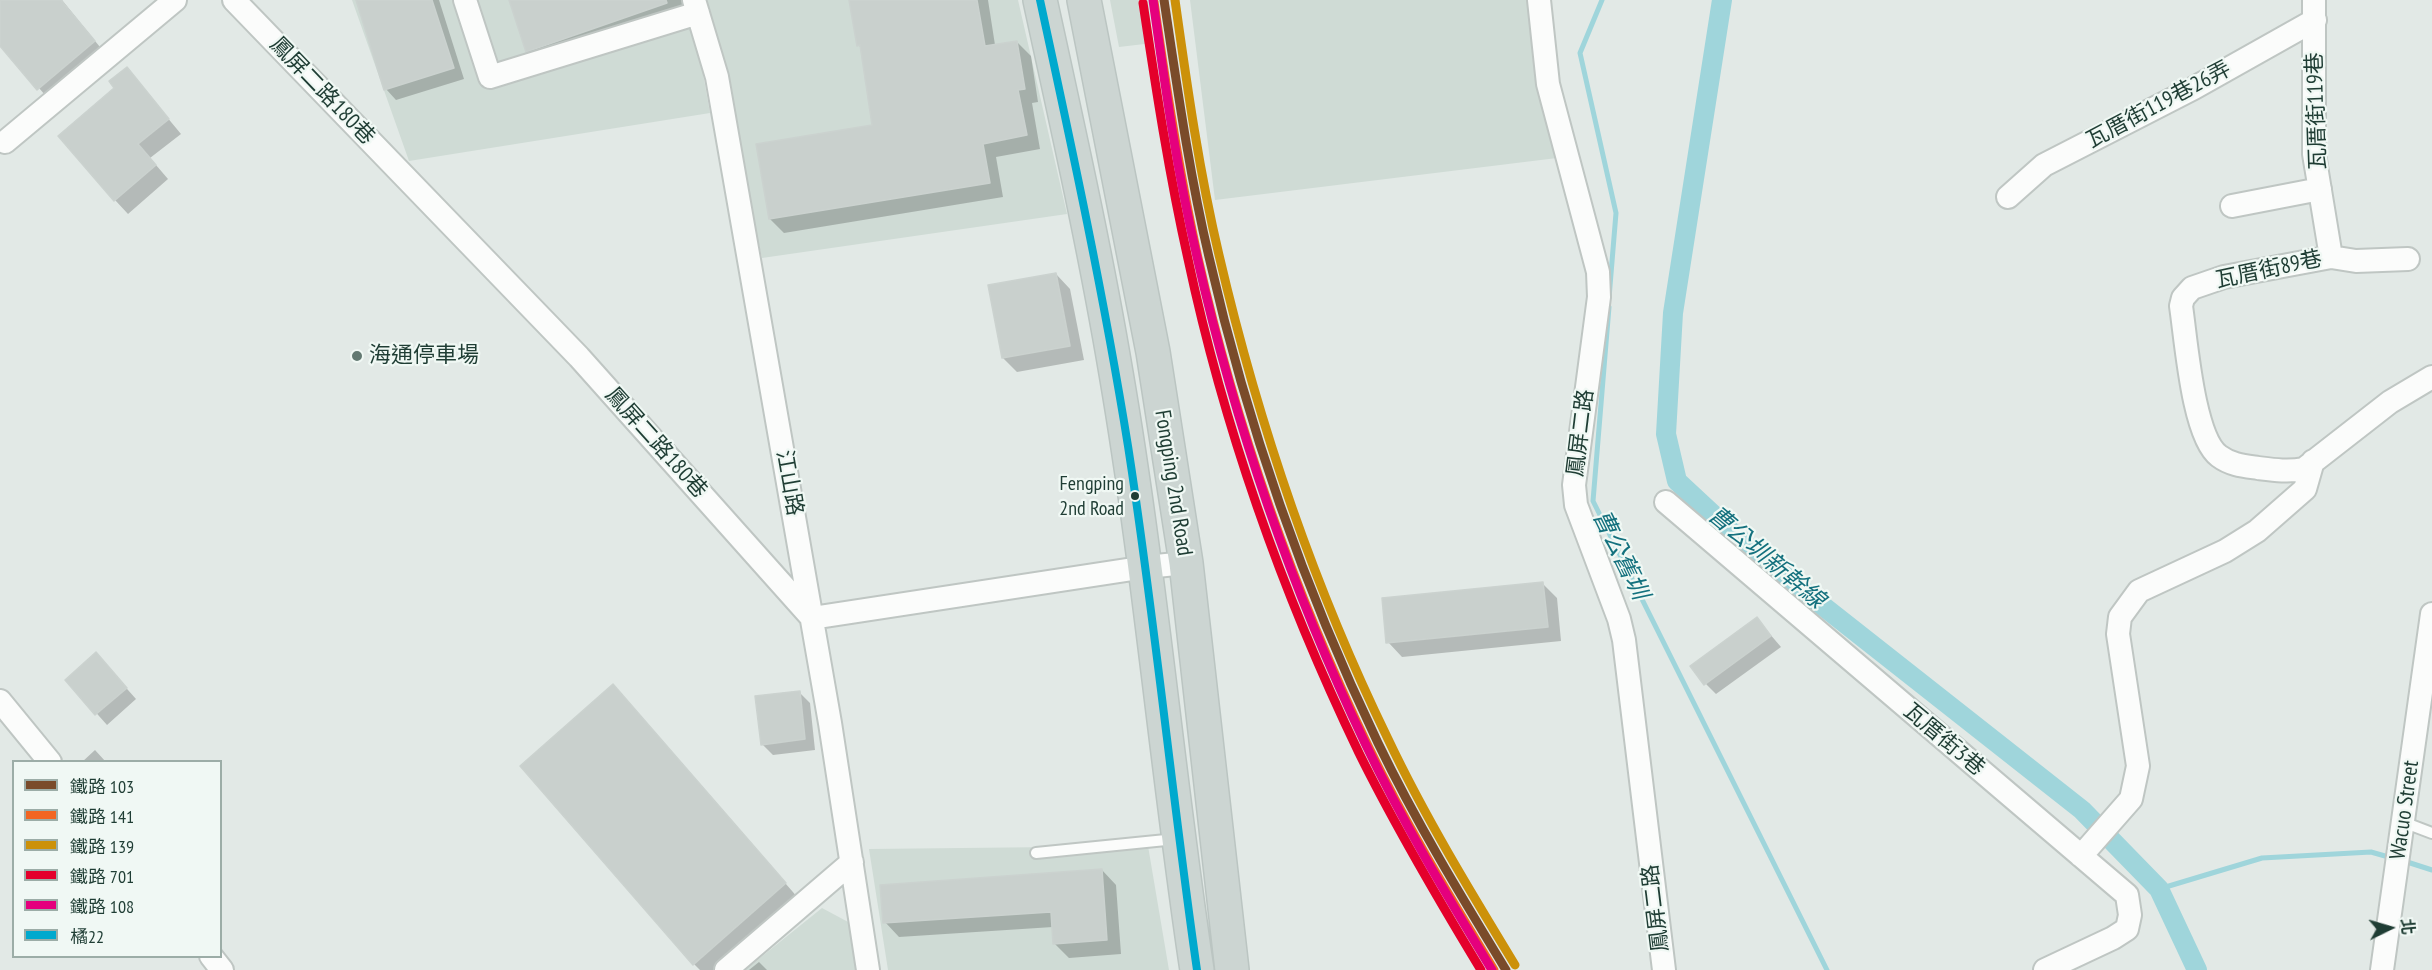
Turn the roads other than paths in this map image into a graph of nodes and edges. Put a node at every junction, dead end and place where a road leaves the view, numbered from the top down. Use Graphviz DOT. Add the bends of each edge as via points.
graph roads {
  1 [pos="175,0"];
  2 [pos="234,0"];
  3 [pos="465,0"];
  4 [pos="1040,0"];
  5 [pos="1084,0"];
  6 [pos="1539,0"];
  7 [pos="696,7"];
  8 [pos="2314,10"];
  9 [pos="1092,35"];
  10 [pos="1049,41"];
  11 [pos="5,142"];
  12 [pos="2320,189"];
  13 [pos="2008,197"];
  14 [pos="2232,206"];
  15 [pos="2331,257"];
  16 [pos="2408,259"];
  17 [pos="2432,377"];
  18 [pos="2313,461"];
  19 [pos="1666,502"];
  20 [pos="1186,563"];
  21 [pos="1146,567"];
  22 [pos="2432,614"];
  23 [pos="812,618"];
  24 [pos="2430,643"];
  25 [pos="0,701"];
  26 [pos="48,760"];
  27 [pos="2403,822"];
  28 [pos="2432,833"];
  29 [pos="1177,839"];
  30 [pos="2085,852"];
  31 [pos="1036,853"];
  32 [pos="852,862"];
  33 [pos="212,958"];
  34 [pos="222,970"];
  35 [pos="726,970"];
  36 [pos="868,970"];
  37 [pos="1197,970"];
  38 [pos="1232,970"];
  39 [pos="1664,970"];
  40 [pos="2045,970"];
  41 [pos="2382,970"];
  1 -- 11 [label="street"];
  2 -- 23 [label="street, 鳳屏二路180巷" via="579,357"];
  3 -- 7 [label="street" via="490,77"];
  4 -- 10 [label="main road, Fongping 2nd Road"];
  5 -- 9 [label="main road, Fongping 2nd Road"];
  6 -- 39 [label="street, 鳳屏二路" via="1548,84 1598,272 1599,297 1574,485 1576,505 1624,640"];
  7 -- 23 [label="street, 江山路" via="717,77"];
  8 -- 12 [label="street, 瓦厝街119巷" via="2314,154"];
  8 -- 13 [label="street, 瓦厝街119巷26弄" via="2194,88 2044,165"];
  9 -- 10 [label="main road"];
  9 -- 20 [label="main road, Fongping 2nd Road" via="1153,352"];
  10 -- 21 [label="main road, Fongping 2nd Road" via="1116,372"];
  12 -- 14 [label="street"];
  12 -- 15 [label="street, 瓦厝街119巷"];
  15 -- 16 [label="street, 瓦厝街89巷" via="2356,261"];
  15 -- 18 [label="street, 瓦厝街89巷" via="2224,277 2192,288 2181,306 2193,397 2209,444 2218,455 2234,464 2289,472 2304,469"];
  17 -- 18 [label="street, 瓦厝街89巷" via="2390,402"];
  18 -- 30 [label="street" via="2305,489 2257,531 2225,551 2139,591 2120,617 2118,634 2139,766 2132,799"];
  19 -- 30 [label="street, 瓦厝街3巷"];
  20 -- 21 [label="street"];
  20 -- 38 [label="main road, Fongping 2nd Road"];
  21 -- 23 [label="street"];
  21 -- 29 [label="main road, Fongping 2nd Road"];
  22 -- 24 [label="street, Wacuo Street"];
  23 -- 32 [label="street, 江山路"];
  24 -- 27 [label="street, Wacuo Street"];
  25 -- 26 [label="street"];
  27 -- 28 [label="lane"];
  27 -- 41 [label="street, Wacuo Street"];
  29 -- 31 [label="lane"];
  29 -- 37 [label="main road, Fongping 2nd Road"];
  30 -- 40 [label="street, 瓦厝街3巷" via="2127,896 2127,929"];
  32 -- 35 [label="street"];
  32 -- 36 [label="street, 江山路"];
  33 -- 34 [label="street"];
}
